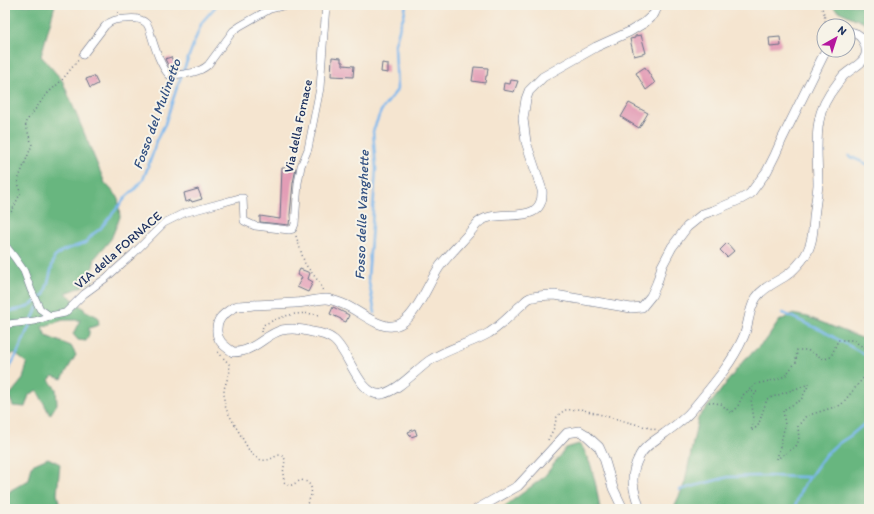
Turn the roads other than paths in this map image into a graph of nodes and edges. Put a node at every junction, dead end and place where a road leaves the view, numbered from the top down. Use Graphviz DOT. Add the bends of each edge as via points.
graph roads {
  1 [pos="326,5"];
  2 [pos="658,5"];
  3 [pos="856,33"];
  4 [pos="83,55"];
  5 [pos="822,58"];
  6 [pos="294,229"];
  7 [pos="5,245"];
  8 [pos="50,316"];
  9 [pos="5,328"];
  10 [pos="477,509"];
  11 [pos="623,509"];
  12 [pos="640,509"];
  1 -- 4 [label="street" via="282,6 270,9 233,31 208,65 198,71 170,75 166,71 147,24 139,19 117,19 109,22"];
  1 -- 6 [label="street, Via della Fornace" via="320,88 308,149 301,166"];
  2 -- 5 [label="main road" via="654,14 644,23 543,76 529,91 523,119 526,142 542,190 540,205 526,214 498,216 478,222 440,266 418,304 401,324 383,325 345,304 327,299 235,307 220,317 216,333 219,340 233,352 250,348 281,330 295,329 324,335 343,351 364,386 370,392 383,394 404,382 441,353 490,332 528,298 555,294 631,308 642,307 651,296 672,247 687,227 703,214 750,194 775,155"];
  3 -- 12 [label="main road" via="863,40 867,54 863,61 843,76 832,90 819,120 818,185 809,250 791,272 771,284 756,298 744,338 728,366 700,401 682,420 650,443 639,457 633,482"];
  6 -- 8 [label="street, VIA della FORNACE" via="255,226 244,221 242,198 184,213 164,223 133,254 65,313"];
  7 -- 8 [label="street" via="24,271 40,309"];
  8 -- 9 [label="street, VIA della FORNACE" via="31,322 8,324"];
  10 -- 11 [label="main road" via="518,486 567,433 580,431 599,447"];
}
